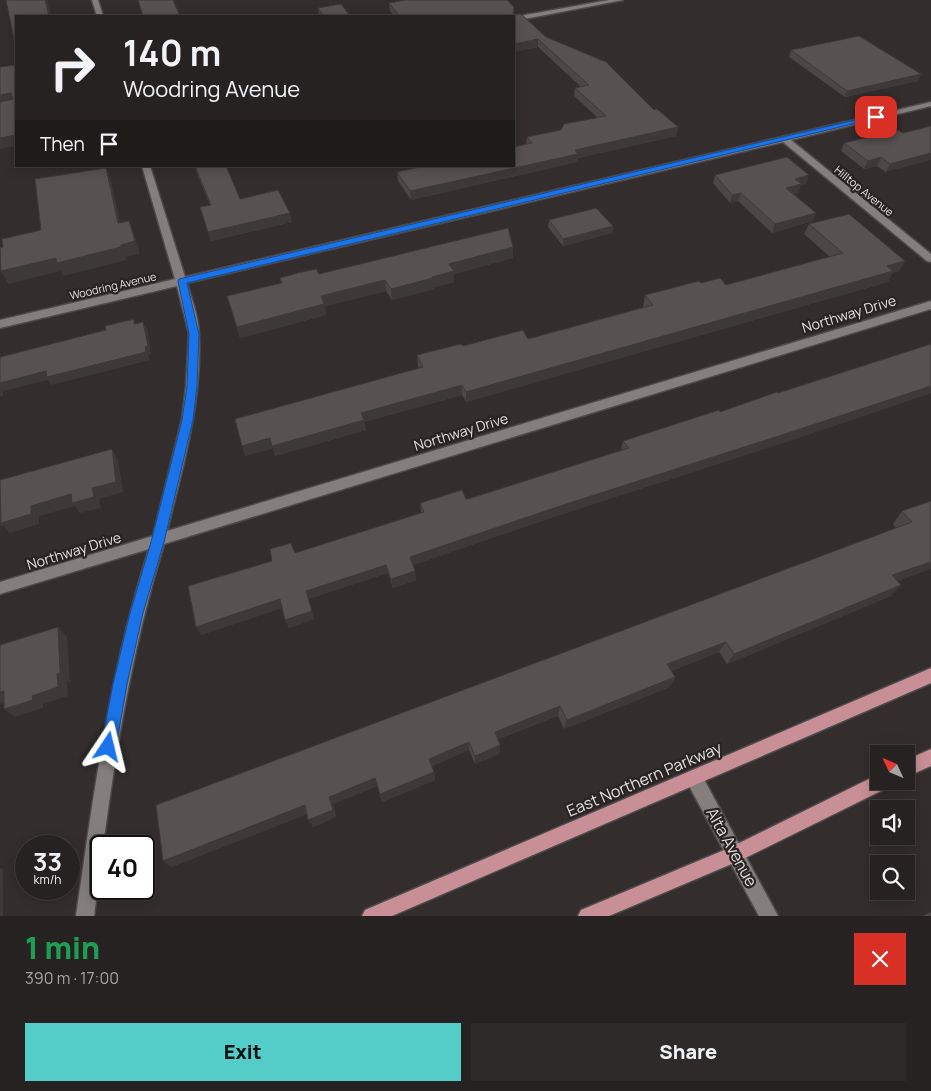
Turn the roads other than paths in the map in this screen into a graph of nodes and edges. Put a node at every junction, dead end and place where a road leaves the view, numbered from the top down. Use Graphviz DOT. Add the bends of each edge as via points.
graph roads {
  1 [pos="95,0"];
  2 [pos="620,0"];
  3 [pos="100,15"];
  4 [pos="515,19"];
  5 [pos="931,104"];
  6 [pos="784,138"];
  7 [pos="146,167"];
  8 [pos="931,259"];
  9 [pos="182,281"];
  10 [pos="931,305"];
  11 [pos="0,324"];
  12 [pos="158,542"];
  13 [pos="0,588"];
  14 [pos="931,675"];
  15 [pos="931,757"];
  16 [pos="915,765"];
  17 [pos="694,778"];
  18 [pos="870,787"];
  19 [pos="735,854"];
  20 [pos="85,916"];
  21 [pos="371,916"];
  22 [pos="587,916"];
  23 [pos="769,916"];
  1 -- 3 [label="street"];
  2 -- 4 [label="street"];
  5 -- 6 [label="street, Woodring Avenue"];
  6 -- 8 [label="street, Hilltop Avenue"];
  6 -- 9 [label="street, Woodring Avenue"];
  7 -- 9 [label="street"];
  9 -- 11 [label="street, Woodring Avenue"];
  9 -- 12 [label="street" via="194,334 192,386 188,420"];
  10 -- 12 [label="street, Northway Drive"];
  12 -- 13 [label="street, Northway Drive"];
  12 -- 20 [label="street" via="120,684"];
  14 -- 17 [label="main road, East Northern Parkway"];
  15 -- 16 [label="main road"];
  17 -- 19 [label="street, Alta Avenue"];
  17 -- 21 [label="main road, East Northern Parkway"];
  18 -- 19 [label="main road"];
  19 -- 22 [label="main road"];
  19 -- 23 [label="street, Alta Avenue"];
}
